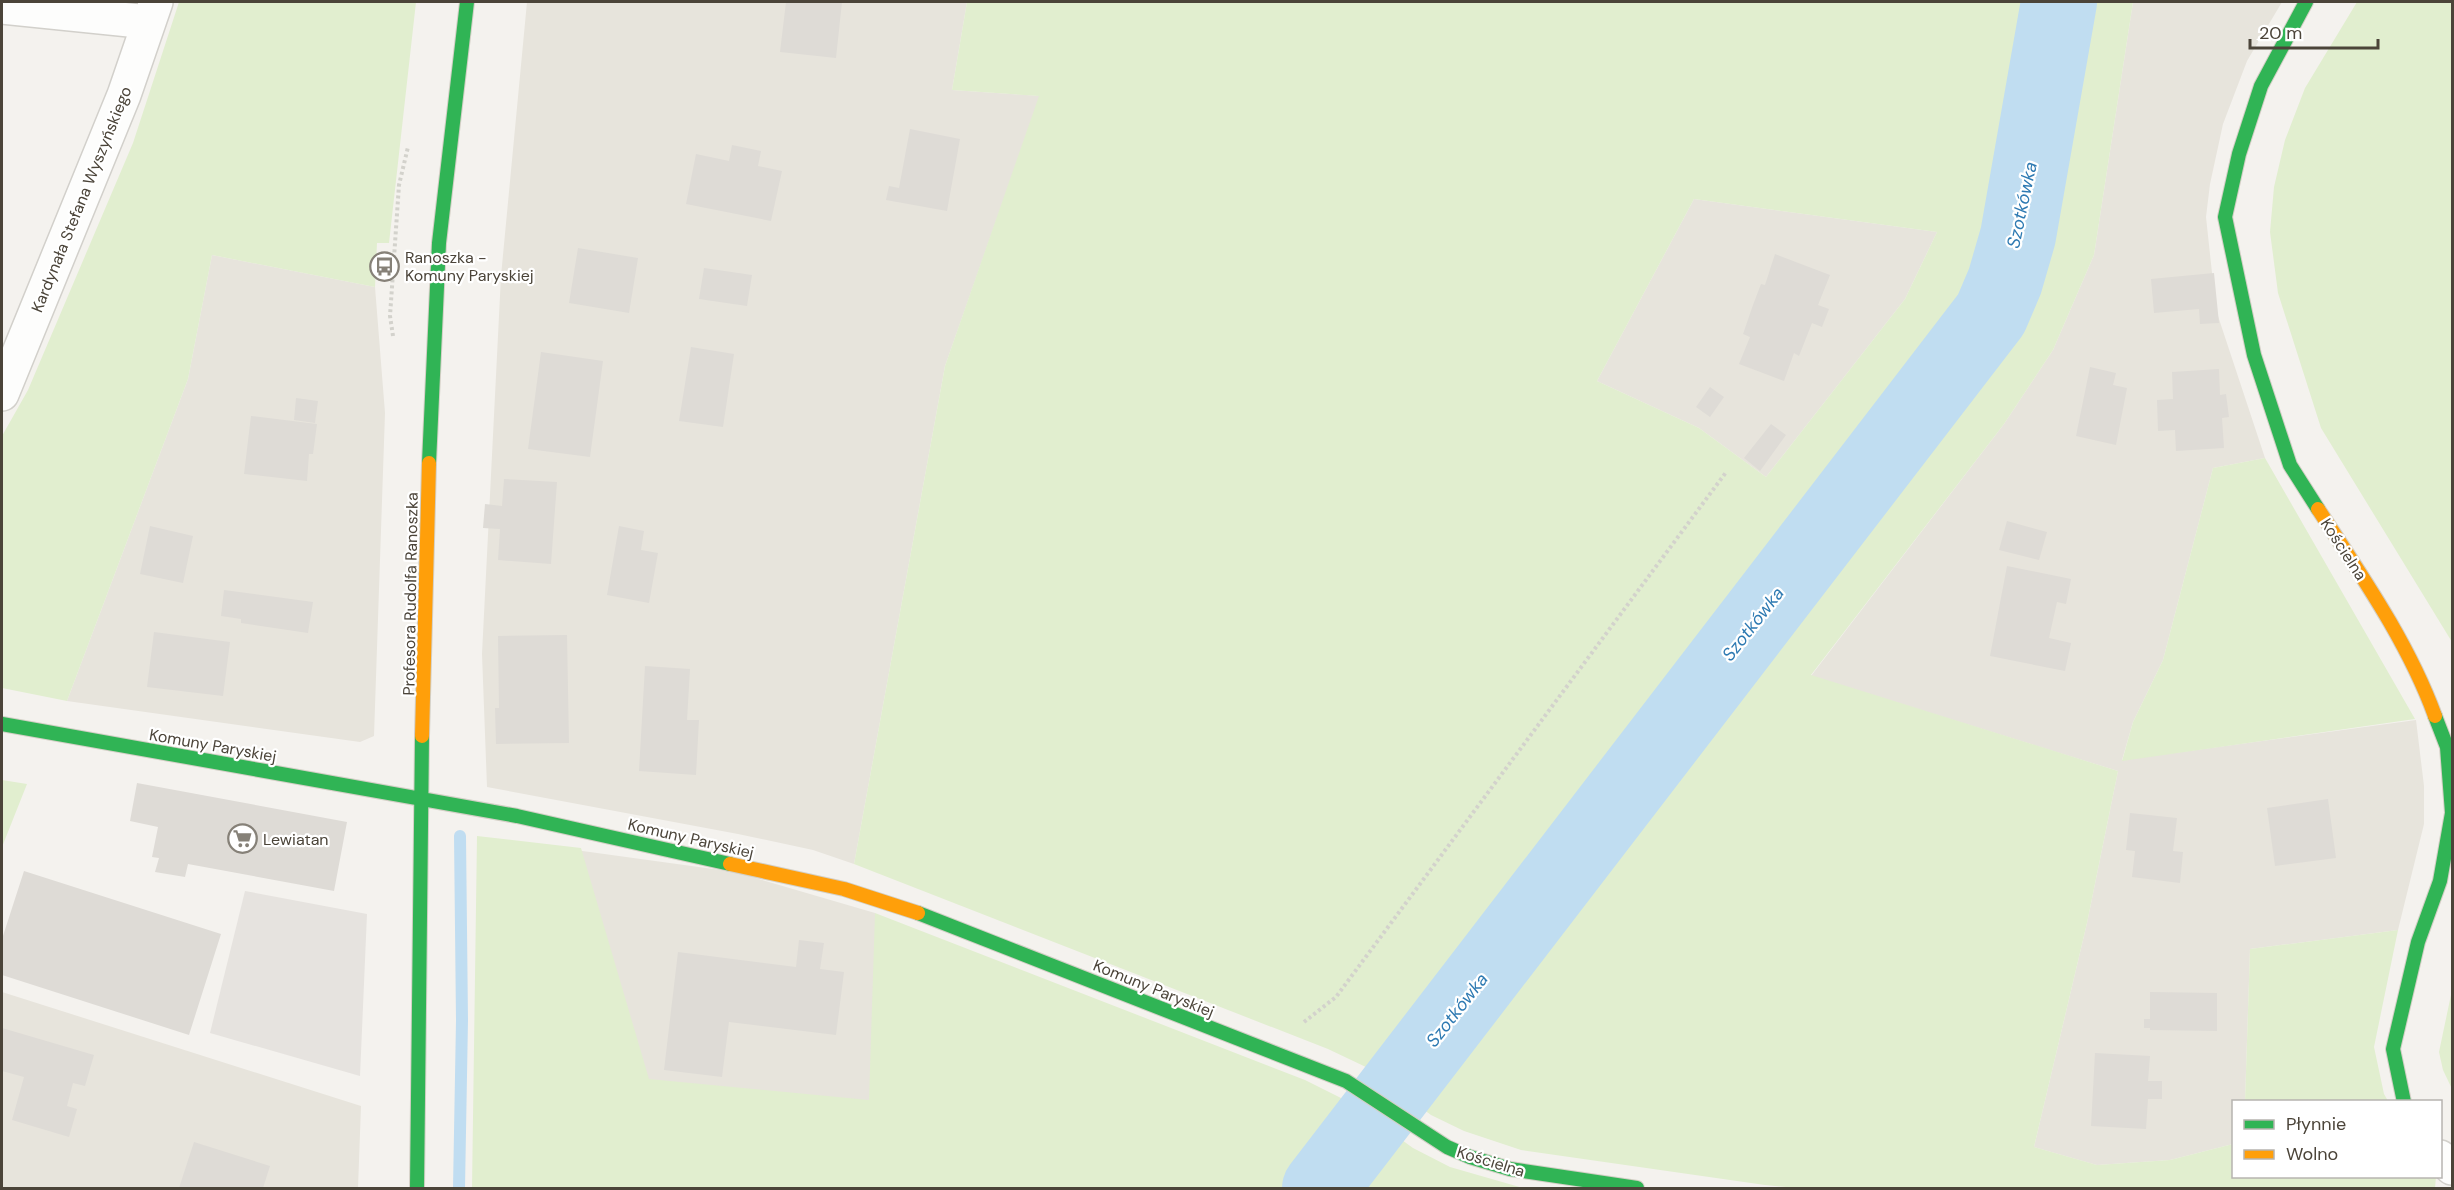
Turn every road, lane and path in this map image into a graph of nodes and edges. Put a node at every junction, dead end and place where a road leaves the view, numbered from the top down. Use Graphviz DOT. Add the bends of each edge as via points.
graph roads {
  1 [pos="467,2"];
  2 [pos="2306,2"];
  3 [pos="2,7"];
  4 [pos="152,12"];
  5 [pos="410,139"];
  6 [pos="394,339"];
  7 [pos="2,394"];
  8 [pos="1728,471"];
  9 [pos="2,724"];
  10 [pos="420,799"];
  11 [pos="1268,1050"];
  12 [pos="1346,1081"];
  13 [pos="2404,1100"];
  14 [pos="417,1188"];
  15 [pos="1637,1188"];
  1 -- 10 [label="street, Profesora Rudolfa Ranoszka" via="440,243"];
  2 -- 13 [label="street, Kościelna" via="2261,86 2239,154 2225,217 2254,355 2290,465 2373,594 2426,690 2447,747 2452,813 2440,881 2418,942 2393,1049"];
  3 -- 4 [label="street"];
  4 -- 7 [label="street, Kardynała Stefana Wyszyńskiego" via="124,95"];
  5 -- 6 [label="path" via="399,185 390,316"];
  8 -- 11 [label="path" via="1336,997"];
  9 -- 10 [label="street, Komuny Paryskiej"];
  10 -- 11 [label="street, Komuny Paryskiej" via="844,889 904,907"];
  10 -- 14 [label="street, Profesora Rudolfa Ranoszka"];
  11 -- 12 [label="street, Komuny Paryskiej"];
  12 -- 15 [label="street, Kościelna" via="1446,1146 1470,1157 1510,1169"];
}
